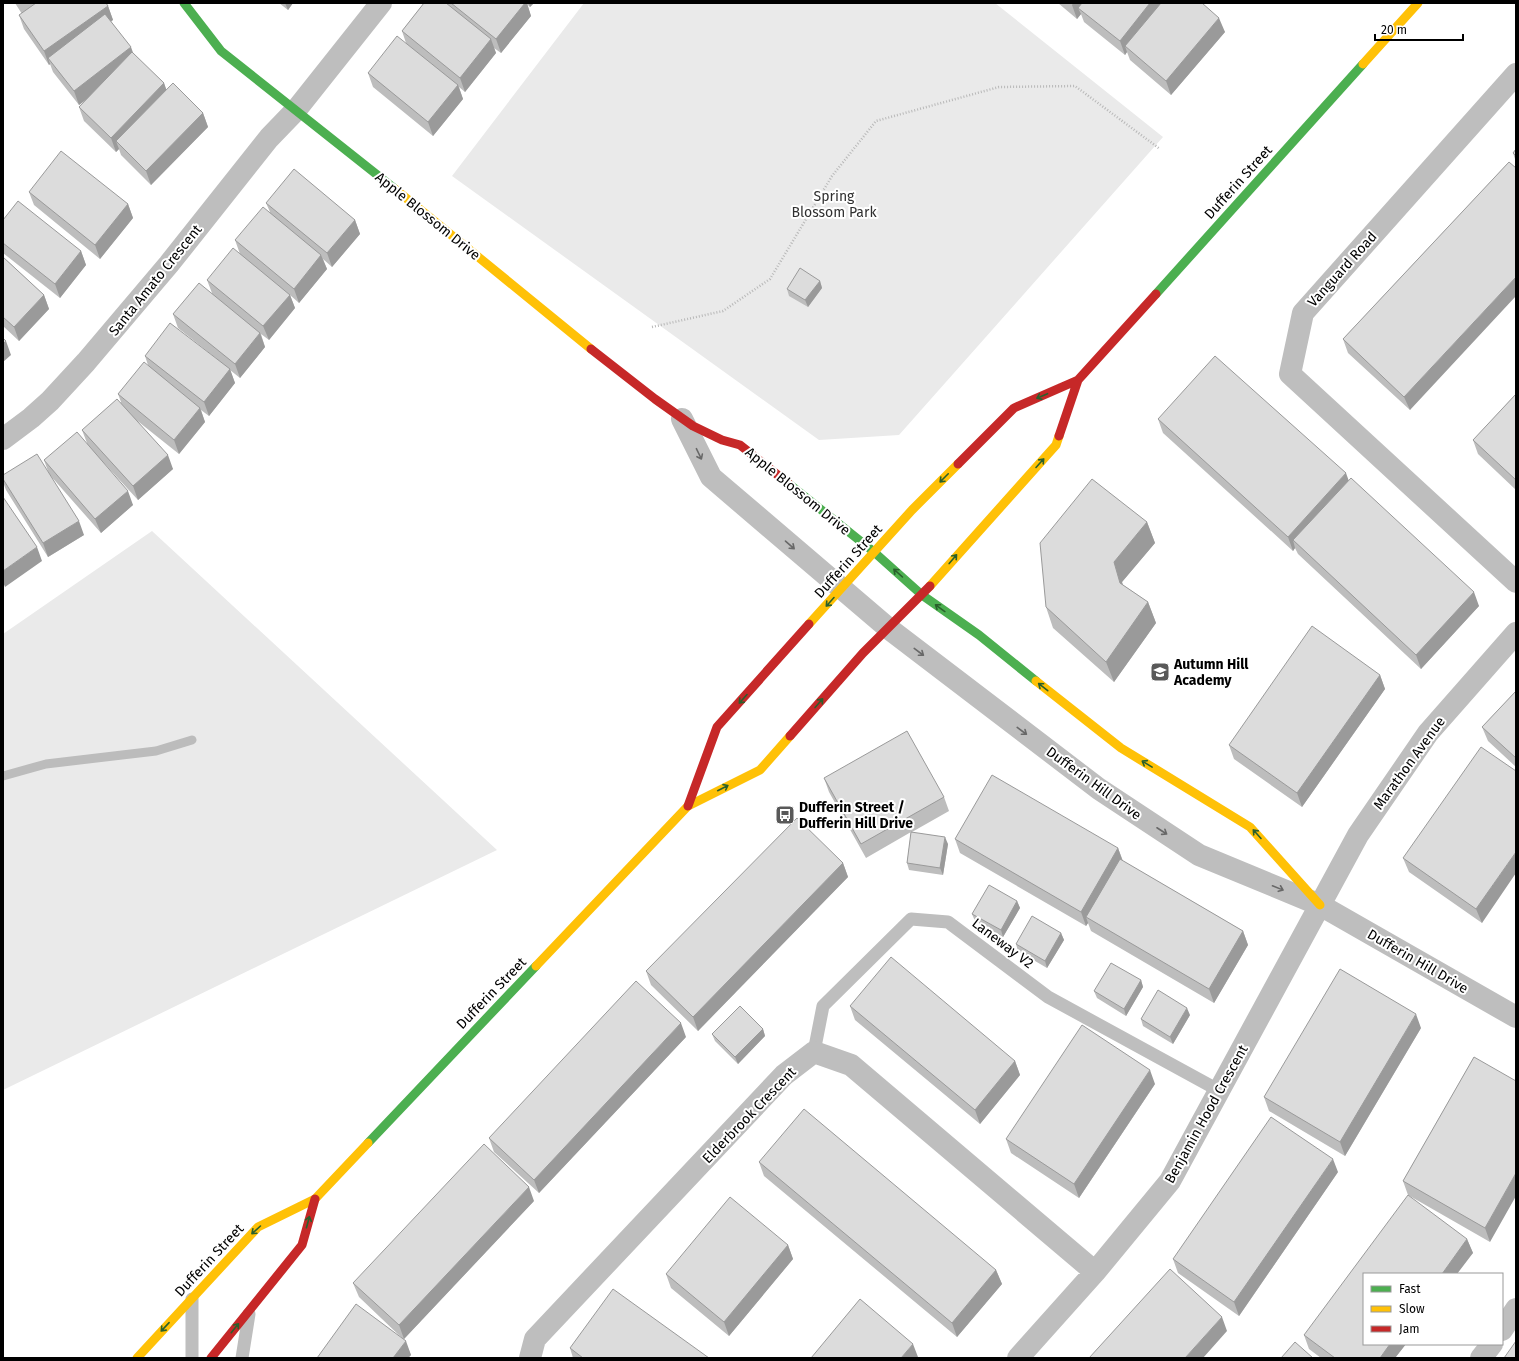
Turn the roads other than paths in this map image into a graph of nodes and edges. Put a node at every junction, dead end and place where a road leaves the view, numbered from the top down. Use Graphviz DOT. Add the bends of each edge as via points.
graph roads {
  1 [pos="184,3"];
  2 [pos="381,3"];
  3 [pos="1418,3"];
  4 [pos="1516,74"];
  5 [pos="296,110"];
  6 [pos="1078,380"];
  7 [pos="682,419"];
  8 [pos="3,439"];
  9 [pos="874,552"];
  10 [pos="1516,582"];
  11 [pos="842,589"];
  12 [pos="922,595"];
  13 [pos="888,628"];
  14 [pos="1516,633"];
  15 [pos="688,806"];
  16 [pos="1320,905"];
  17 [pos="1516,1017"];
  18 [pos="814,1052"];
  19 [pos="1220,1092"];
  20 [pos="315,1199"];
  21 [pos="1095,1272"];
  22 [pos="192,1299"];
  23 [pos="1516,1309"];
  24 [pos="250,1310"];
  25 [pos="1503,1328"];
  26 [pos="1491,1345"];
  27 [pos="137,1358"];
  28 [pos="192,1358"];
  29 [pos="211,1358"];
  30 [pos="242,1358"];
  31 [pos="530,1358"];
  32 [pos="1018,1358"];
  33 [pos="1481,1358"];
  1 -- 5 [label="main road, Apple Blossom Drive" via="221,50"];
  2 -- 5 [label="street, Santa Amato Crescent"];
  3 -- 6 [label="main road, Dufferin Street"];
  4 -- 10 [label="street, Vanguard Road" via="1303,313 1290,374"];
  5 -- 7 [label="main road, Apple Blossom Drive" via="577,338"];
  5 -- 8 [label="street, Santa Amato Crescent" via="269,138 169,264 86,362 31,418"];
  6 -- 9 [label="main road, Dufferin Street, one-way" via="1014,408 912,510"];
  12 -- 6 [label="main road, Dufferin Street, one-way" via="1056,445"];
  7 -- 9 [label="main road, Apple Blossom Drive" via="722,440 740,444"];
  7 -- 11 [label="street, Apple Blossom Drive, one-way" via="711,477"];
  9 -- 11 [label="main road, Dufferin Street"];
  12 -- 9 [label="main road, Apple Blossom Drive, one-way"];
  11 -- 13 [label="street, Apple Blossom Drive"];
  11 -- 15 [label="main road, Dufferin Street, one-way" via="717,728"];
  12 -- 13 [label="main road, Dufferin Street"];
  16 -- 12 [label="main road, Dufferin Hill Drive, one-way" via="1250,827 1121,748 979,635"];
  15 -- 13 [label="main road, Dufferin Street, one-way" via="760,770"];
  13 -- 16 [label="street, Dufferin Hill Drive, one-way" via="1099,789 1199,855"];
  14 -- 16 [label="street, Marathon Avenue" via="1428,733 1358,835"];
  15 -- 20 [label="main road, Dufferin Street"];
  16 -- 17 [label="street, Dufferin Hill Drive"];
  16 -- 19 [label="street, Benjamin Hood Crescent"];
  18 -- 19 [label="lane, Laneway V2" via="823,1006 911,919 948,922 1048,997"];
  18 -- 21 [label="street" via="851,1065"];
  18 -- 31 [label="street, Elderbrook Crescent" via="784,1075 535,1339"];
  19 -- 21 [label="street, Benjamin Hood Crescent" via="1170,1181"];
  20 -- 22 [label="main road, Dufferin Street, one-way" via="258,1227"];
  24 -- 20 [label="main road, Dufferin Street, one-way" via="302,1246"];
  21 -- 32 [label="street, Benjamin Hood Crescent"];
  22 -- 27 [label="main road, Dufferin Street, one-way"];
  22 -- 28 [label="lane"];
  23 -- 25 [label="street"];
  29 -- 24 [label="main road, Dufferin Street, one-way"];
  24 -- 30 [label="lane"];
  26 -- 33 [label="street"];
}
